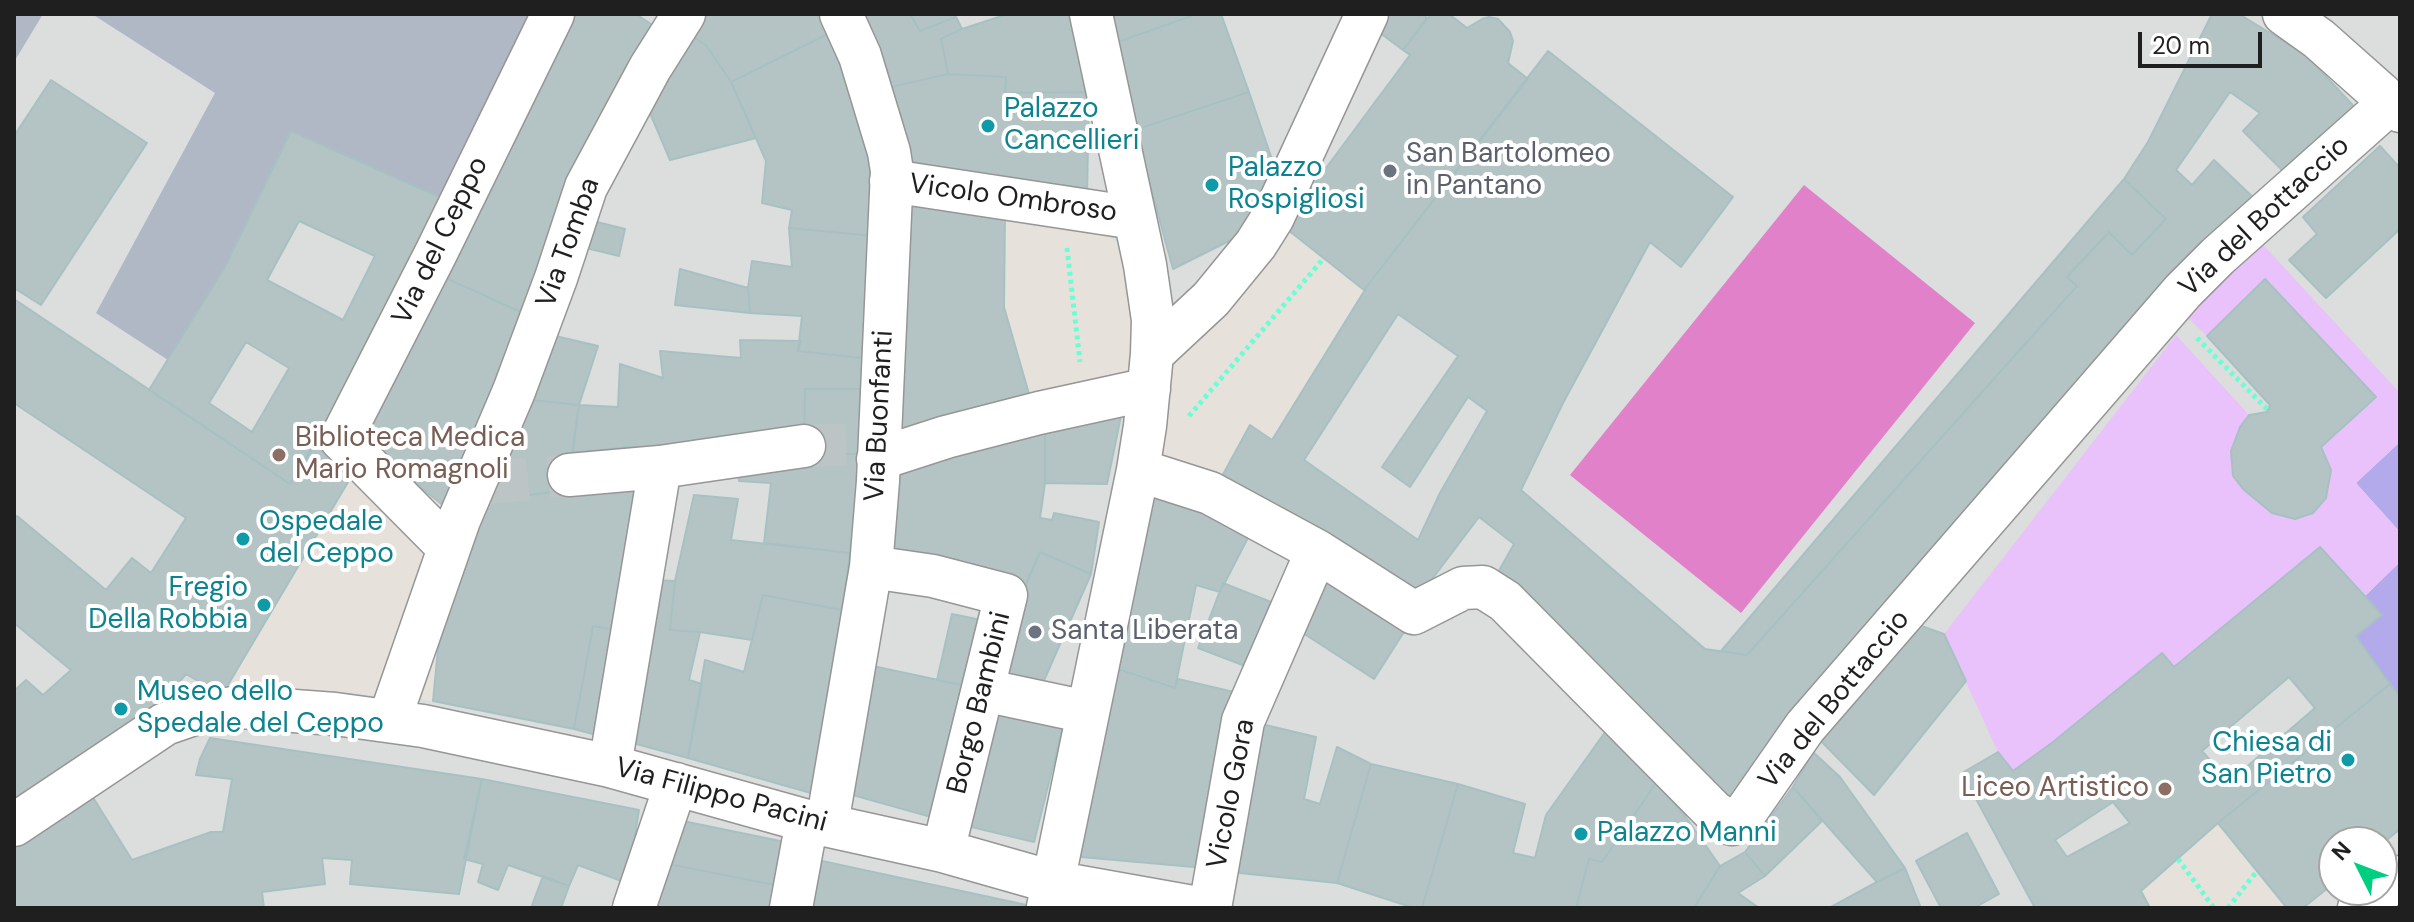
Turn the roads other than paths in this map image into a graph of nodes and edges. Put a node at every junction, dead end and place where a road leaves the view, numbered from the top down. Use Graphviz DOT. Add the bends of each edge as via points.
graph roads {
  1 [pos="553,14"];
  2 [pos="684,14"];
  3 [pos="841,14"];
  4 [pos="1091,14"];
  5 [pos="1367,14"];
  6 [pos="2284,14"];
  7 [pos="2396,107"];
  8 [pos="891,181"];
  9 [pos="1133,207"];
  10 [pos="1150,372"];
  11 [pos="804,446"];
  12 [pos="873,449"];
  13 [pos="660,467"];
  14 [pos="1138,470"];
  15 [pos="569,475"];
  16 [pos="449,548"];
  17 [pos="1317,551"];
  18 [pos="871,567"];
  19 [pos="983,690"];
  20 [pos="1087,712"];
  21 [pos="389,721"];
  22 [pos="610,766"];
  23 [pos="676,784"];
  24 [pos="817,822"];
  25 [pos="14,825"];
  26 [pos="943,851"];
  27 [pos="2400,877"];
  28 [pos="1050,895"];
  29 [pos="634,908"];
  30 [pos="791,908"];
  31 [pos="1198,908"];
  32 [pos="1210,908"];
  33 [pos="2359,908"];
  1 -- 16 [label="street, Via del Ceppo" via="341,439"];
  2 -- 16 [label="street, Via Tomba" via="586,187 480,483"];
  3 -- 8 [label="street, Via Buonfanti" via="860,56 889,152"];
  4 -- 9 [label="street"];
  5 -- 10 [label="street" via="1273,217"];
  6 -- 7 [label="street"];
  7 -- 17 [label="street, Via del Bottaccio" via="2218,256 2168,308 1805,727 1732,824 1714,812 1505,601 1483,587 1463,588 1414,613"];
  8 -- 9 [label="street, Vicolo Ombroso" via="1066,208"];
  8 -- 12 [label="street, Via Buonfanti"];
  9 -- 10 [label="street" via="1153,320"];
  10 -- 12 [label="street" via="1086,403"];
  10 -- 14 [label="street"];
  11 -- 13 [label="street"];
  12 -- 18 [label="street, Via Buonfanti"];
  13 -- 15 [label="street"];
  13 -- 22 [label="street"];
  14 -- 17 [label="street, Via del Bottaccio" via="1210,493"];
  14 -- 20 [label="street"];
  16 -- 21 [label="street, Via Tomba"];
  17 -- 32 [label="street, Vicolo Gora" via="1243,721"];
  18 -- 19 [label="street, Borgo Bambini" via="1006,595"];
  18 -- 24 [label="street, Via Buonfanti"];
  19 -- 20 [label="street"];
  19 -- 26 [label="street, Borgo Bambini"];
  20 -- 28 [label="street"];
  21 -- 22 [label="street, Via Filippo Pacini"];
  21 -- 25 [label="street, Via Filippo Pacini" via="240,707 194,714 165,724"];
  22 -- 23 [label="street, Via Filippo Pacini"];
  23 -- 24 [label="street, Via Filippo Pacini"];
  23 -- 29 [label="street"];
  24 -- 26 [label="street, Via Filippo Pacini"];
  24 -- 30 [label="street, Via Buonfanti"];
  26 -- 28 [label="street, Via Filippo Pacini"];
  27 -- 33 [label="street"];
  28 -- 31 [label="street, Via Filippo Pacini"];
}
